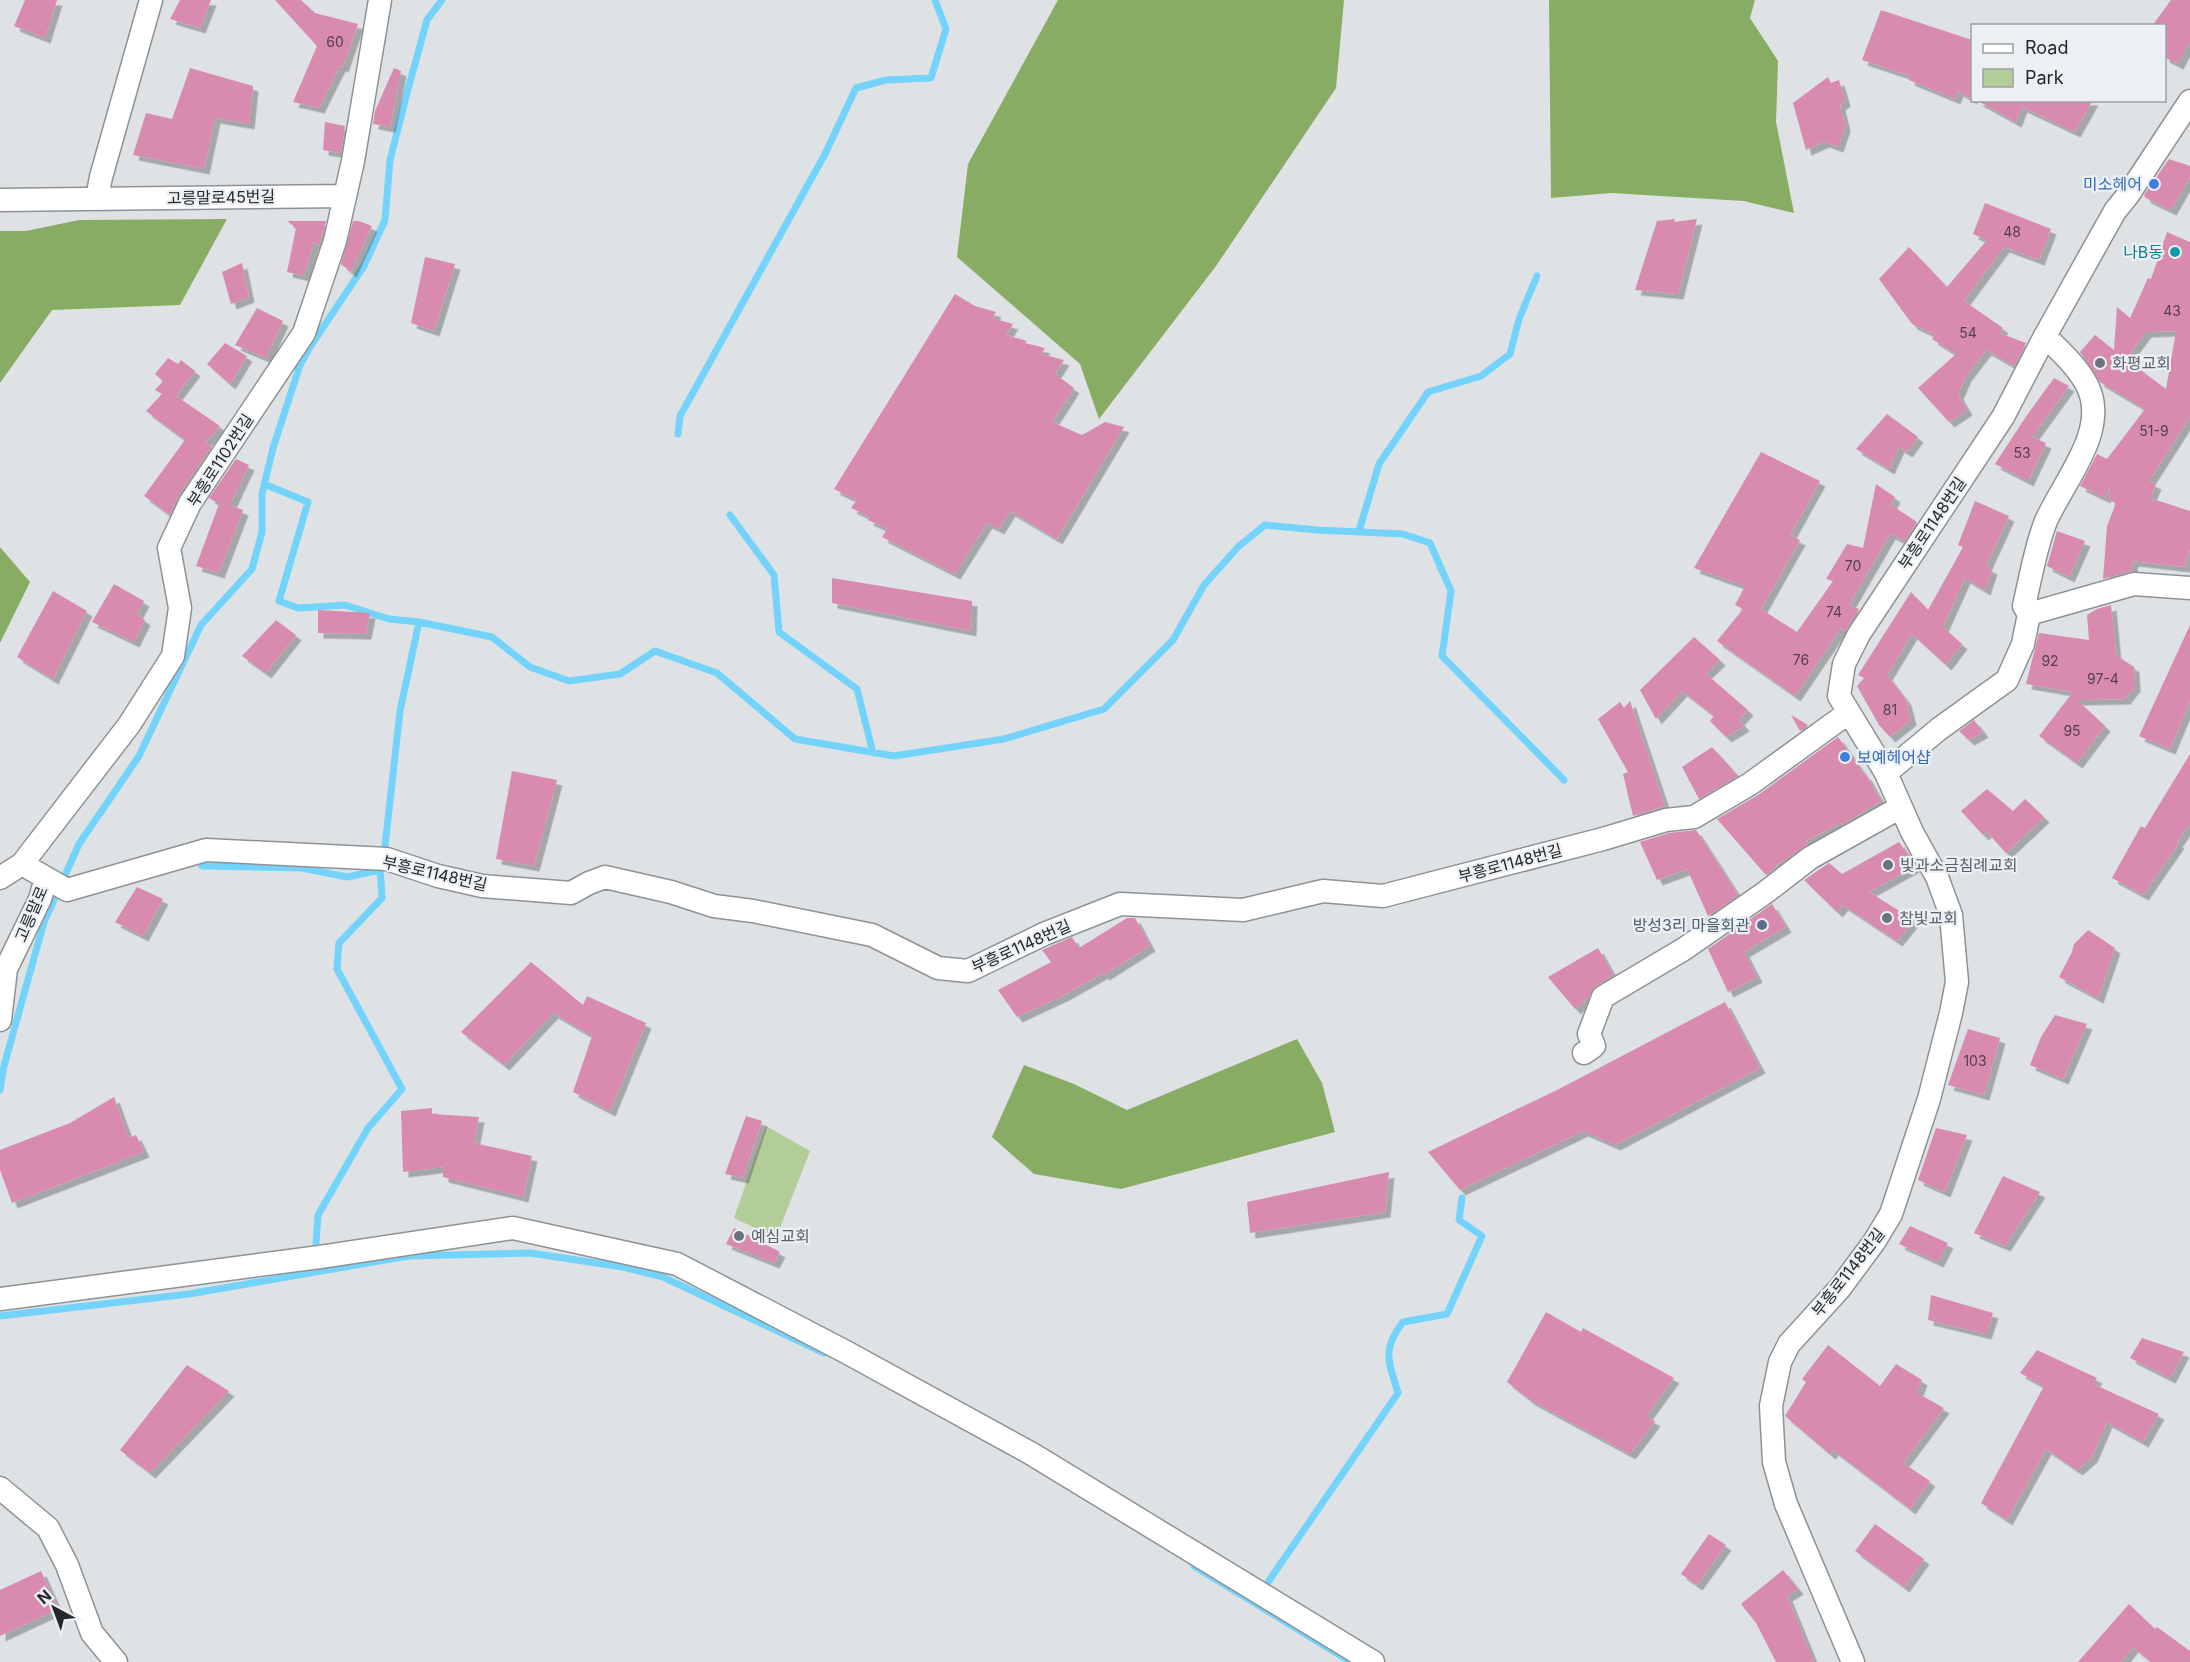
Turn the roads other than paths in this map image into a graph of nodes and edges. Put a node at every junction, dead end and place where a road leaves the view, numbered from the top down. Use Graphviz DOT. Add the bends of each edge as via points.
graph roads {
  1 [pos="151,0"];
  2 [pos="380,0"];
  3 [pos="2190,101"];
  4 [pos="345,196"];
  5 [pos="97,198"];
  6 [pos="0,200"];
  7 [pos="2045,336"];
  8 [pos="2190,588"];
  9 [pos="2029,614"];
  10 [pos="1848,713"];
  11 [pos="1886,773"];
  12 [pos="1901,807"];
  13 [pos="22,864"];
  14 [pos="0,878"];
  15 [pos="46,878"];
  16 [pos="0,1020"];
  17 [pos="1584,1053"];
  18 [pos="0,1299"];
  19 [pos="0,1488"];
  20 [pos="116,1662"];
  21 [pos="1373,1662"];
  22 [pos="1853,1662"];
  1 -- 5 [label="street"];
  2 -- 4 [label="street, 부흥로1102번길"];
  3 -- 7 [label="street, 부흥로1148번길" via="2115,211"];
  4 -- 5 [label="street, 고릉말로45번길"];
  4 -- 13 [label="street, 부흥로1102번길" via="335,241 304,333 190,503 169,548 180,608 173,656 129,725"];
  5 -- 6 [label="street, 고릉말로45번길"];
  7 -- 9 [label="street" via="2087,385 2094,418 2090,437 2045,522 2024,606"];
  7 -- 10 [label="street, 부흥로1148번길" via="2003,417 1859,634 1844,664 1839,696"];
  8 -- 9 [label="street" via="2134,584"];
  9 -- 11 [label="street" via="2023,644 2007,680"];
  10 -- 11 [label="street, 부흥로1148번길"];
  10 -- 15 [label="street, 부흥로1148번길" via="1750,784 1694,817 1666,820 1383,896 1323,891 1242,910 1120,904 1044,934 968,971 938,968 872,935 714,906 604,878 571,893 482,886 387,859 206,850 67,890"];
  11 -- 12 [label="street, 부흥로1148번길"];
  12 -- 17 [label="street" via="1810,858 1684,949 1603,997 1589,1034 1593,1046"];
  12 -- 22 [label="street, 부흥로1148번길" via="1937,877 1951,915 1957,982 1952,1013 1891,1214 1839,1288 1790,1344 1780,1362 1771,1406 1774,1462 1786,1504"];
  13 -- 14 [label="street, 부흥로1102번길"];
  13 -- 15 [label="street"];
  15 -- 16 [label="street, 고릉말로" via="6,969"];
  18 -- 21 [label="street" via="513,1228 676,1264 1032,1454"];
  19 -- 20 [label="street" via="48,1528 67,1565 92,1633"];
}
